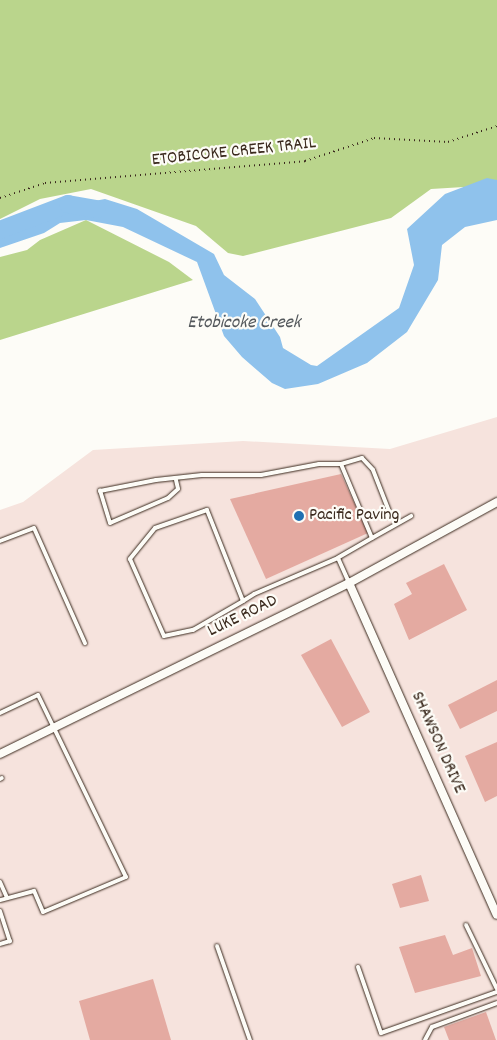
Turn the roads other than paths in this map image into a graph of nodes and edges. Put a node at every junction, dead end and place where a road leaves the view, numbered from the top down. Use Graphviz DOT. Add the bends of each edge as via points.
graph roads {
  1 [pos="342,464"];
  2 [pos="176,480"];
  3 [pos="497,502"];
  4 [pos="389,511"];
  5 [pos="411,516"];
  6 [pos="372,538"];
  7 [pos="0,541"];
  8 [pos="338,558"];
  9 [pos="349,583"];
  10 [pos="243,601"];
  11 [pos="85,643"];
  12 [pos="0,713"];
  13 [pos="54,727"];
  14 [pos="0,754"];
  15 [pos="0,882"];
  16 [pos="7,898"];
  17 [pos="0,900"];
  18 [pos="0,911"];
  19 [pos="497,914"];
  20 [pos="466,925"];
  21 [pos="0,944"];
  22 [pos="217,946"];
  23 [pos="358,967"];
  24 [pos="497,991"];
  25 [pos="497,1003"];
  26 [pos="250,1040"];
  27 [pos="425,1040"];
  1 -- 2 [label="lane" via="320,464 261,475 202,475"];
  1 -- 4 [label="lane" via="362,458 373,470"];
  1 -- 6 [label="lane"];
  2 -- 2 [label="lane" via="156,480 100,490 110,523 168,498 178,488"];
  3 -- 9 [label="street, LUKE ROAD"];
  5 -- 6 [label="lane"];
  6 -- 8 [label="lane"];
  7 -- 11 [label="lane" via="34,528"];
  8 -- 9 [label="lane"];
  8 -- 10 [label="lane"];
  9 -- 13 [label="street, LUKE ROAD"];
  9 -- 19 [label="street, SHAWSON DRIVE"];
  10 -- 10 [label="lane" via="193,630 164,636 130,559 155,528 207,510"];
  12 -- 13 [label="lane" via="38,695"];
  13 -- 14 [label="street, LUKE ROAD"];
  13 -- 16 [label="lane" via="126,877 43,912 34,891"];
  15 -- 16 [label="lane"];
  16 -- 17 [label="lane"];
  18 -- 21 [label="lane" via="10,941"];
  20 -- 24 [label="lane"];
  22 -- 26 [label="lane"];
  23 -- 24 [label="lane" via="382,1033"];
  25 -- 27 [label="lane" via="432,1027"];
}
